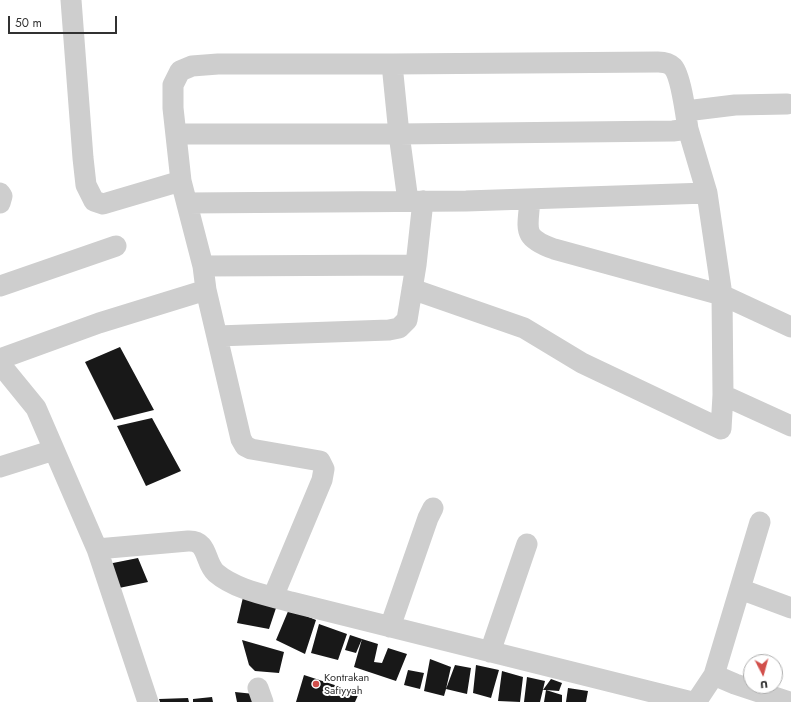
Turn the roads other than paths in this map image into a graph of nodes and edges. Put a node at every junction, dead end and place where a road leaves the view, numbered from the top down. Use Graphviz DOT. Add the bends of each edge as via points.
graph roads {
  1 [pos="71,0"];
  2 [pos="392,64"];
  3 [pos="787,104"];
  4 [pos="687,120"];
  5 [pos="176,134"];
  6 [pos="399,134"];
  7 [pos="182,180"];
  8 [pos="0,193"];
  9 [pos="707,193"];
  10 [pos="530,199"];
  11 [pos="415,201"];
  12 [pos="0,203"];
  13 [pos="187,203"];
  14 [pos="116,246"];
  15 [pos="416,264"];
  16 [pos="203,266"];
  17 [pos="0,286"];
  18 [pos="412,289"];
  19 [pos="206,290"];
  20 [pos="722,296"];
  21 [pos="791,327"];
  22 [pos="217,336"];
  23 [pos="0,359"];
  24 [pos="0,364"];
  25 [pos="723,395"];
  26 [pos="791,426"];
  27 [pos="54,450"];
  28 [pos="0,467"];
  29 [pos="433,508"];
  30 [pos="760,522"];
  31 [pos="527,544"];
  32 [pos="97,549"];
  33 [pos="740,589"];
  34 [pos="273,597"];
  35 [pos="791,608"];
  36 [pos="390,627"];
  37 [pos="490,652"];
  38 [pos="714,675"];
  39 [pos="148,702"];
  40 [pos="692,702"];
  41 [pos="696,702"];
  42 [pos="789,702"];
  1 -- 7 [label="street" via="86,185 94,201 103,204"];
  2 -- 4 [label="street" via="665,63 671,65 676,72"];
  2 -- 5 [label="street" via="218,64 183,68 174,85"];
  2 -- 6 [label="street"];
  3 -- 4 [label="street" via="735,105"];
  4 -- 6 [label="street" via="673,131"];
  4 -- 9 [label="street"];
  5 -- 6 [label="street"];
  5 -- 7 [label="street"];
  6 -- 11 [label="street"];
  7 -- 13 [label="street"];
  8 -- 12 [label="street"];
  9 -- 10 [label="street"];
  9 -- 20 [label="street"];
  10 -- 11 [label="street"];
  10 -- 20 [label="street" via="529,235 536,242 554,250"];
  11 -- 13 [label="street"];
  11 -- 15 [label="street"];
  13 -- 16 [label="street"];
  14 -- 17 [label="street"];
  15 -- 16 [label="street"];
  15 -- 18 [label="street"];
  16 -- 19 [label="street"];
  18 -- 22 [label="street" via="407,320 399,328"];
  18 -- 25 [label="street" via="524,328 582,363 721,429"];
  19 -- 22 [label="street"];
  19 -- 23 [label="street" via="99,323"];
  20 -- 21 [label="street"];
  20 -- 25 [label="street"];
  22 -- 34 [label="street" via="245,446 320,461 324,469 322,480"];
  24 -- 27 [label="street" via="36,408"];
  25 -- 26 [label="street"];
  27 -- 28 [label="street"];
  27 -- 32 [label="street"];
  29 -- 36 [label="street"];
  30 -- 33 [label="street"];
  31 -- 37 [label="street"];
  32 -- 34 [label="street" via="197,542 202,546 213,570 220,576 237,586"];
  32 -- 39 [label="street"];
  33 -- 35 [label="street"];
  33 -- 38 [label="street"];
  34 -- 36 [label="street"];
  36 -- 37 [label="street"];
  37 -- 40 [label="street"];
  38 -- 41 [label="street"];
  38 -- 42 [label="street"];
}
